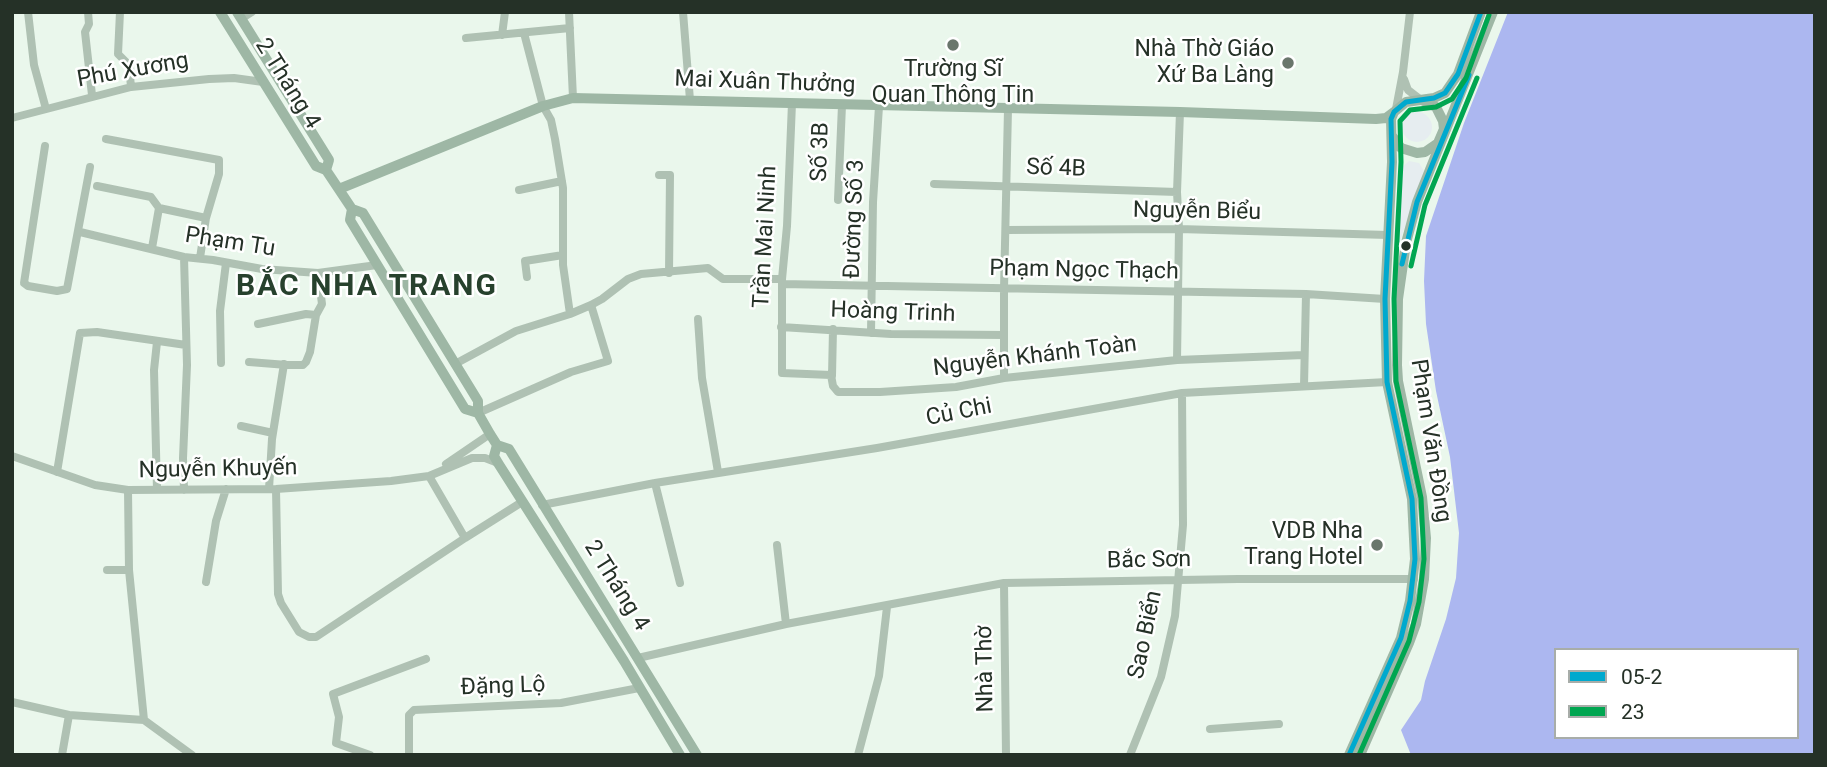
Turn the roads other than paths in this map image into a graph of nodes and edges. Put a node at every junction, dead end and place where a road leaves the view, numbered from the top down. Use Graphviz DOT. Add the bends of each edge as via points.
graph roads {
  1 [pos="28,12"];
  2 [pos="88,12"];
  3 [pos="120,12"];
  4 [pos="220,12"];
  5 [pos="252,12"];
  6 [pos="505,12"];
  7 [pos="569,12"];
  8 [pos="683,12"];
  9 [pos="1410,12"];
  10 [pos="1481,12"];
  11 [pos="1493,12"];
  12 [pos="239,16"];
  13 [pos="570,28"];
  14 [pos="524,33"];
  15 [pos="502,35"];
  16 [pos="466,38"];
  17 [pos="1403,72"];
  18 [pos="263,82"];
  19 [pos="131,86"];
  20 [pos="92,95"];
  21 [pos="573,98"];
  22 [pos="690,100"];
  23 [pos="1422,100"];
  24 [pos="792,103"];
  25 [pos="842,105"];
  26 [pos="542,106"];
  27 [pos="879,106"];
  28 [pos="46,109"];
  29 [pos="1008,109"];
  30 [pos="1180,112"];
  31 [pos="1394,112"];
  32 [pos="12,118"];
  33 [pos="1376,120"];
  34 [pos="1392,135"];
  35 [pos="1442,136"];
  36 [pos="106,139"];
  37 [pos="45,146"];
  38 [pos="90,167"];
  39 [pos="326,170"];
  40 [pos="659,175"];
  41 [pos="562,181"];
  42 [pos="933,184"];
  43 [pos="97,186"];
  44 [pos="1006,186"];
  45 [pos="339,189"];
  46 [pos="519,190"];
  47 [pos="1177,192"];
  48 [pos="838,200"];
  49 [pos="159,208"];
  50 [pos="352,209"];
  51 [pos="206,218"];
  52 [pos="1179,229"];
  53 [pos="1006,230"];
  54 [pos="80,232"];
  55 [pos="1388,235"];
  56 [pos="152,248"];
  57 [pos="563,255"];
  58 [pos="184,257"];
  59 [pos="200,258"];
  60 [pos="226,264"];
  61 [pos="377,265"];
  62 [pos="318,273"];
  63 [pos="669,273"];
  64 [pos="527,277"];
  65 [pos="782,281"];
  66 [pos="872,285"];
  67 [pos="1004,289"];
  68 [pos="1177,293"];
  69 [pos="1306,294"];
  70 [pos="1385,299"];
  71 [pos="591,305"];
  72 [pos="570,314"];
  73 [pos="316,315"];
  74 [pos="698,319"];
  75 [pos="258,324"];
  76 [pos="781,327"];
  77 [pos="832,329"];
  78 [pos="871,333"];
  79 [pos="1004,335"];
  80 [pos="157,342"];
  81 [pos="186,345"];
  82 [pos="1304,355"];
  83 [pos="1177,360"];
  84 [pos="248,362"];
  85 [pos="221,363"];
  86 [pos="454,364"];
  87 [pos="284,365"];
  88 [pos="832,376"];
  89 [pos="1004,378"];
  90 [pos="1398,381"];
  91 [pos="1387,382"];
  92 [pos="1304,386"];
  93 [pos="1182,393"];
  94 [pos="478,413"];
  95 [pos="241,426"];
  96 [pos="273,433"];
  97 [pos="490,435"];
  98 [pos="497,445"];
  99 [pos="12,456"];
  100 [pos="498,463"];
  101 [pos="58,472"];
  102 [pos="718,472"];
  103 [pos="429,475"];
  104 [pos="655,483"];
  105 [pos="226,489"];
  106 [pos="272,489"];
  107 [pos="157,490"];
  108 [pos="184,490"];
  109 [pos="128,491"];
  110 [pos="522,502"];
  111 [pos="542,505"];
  112 [pos="465,538"];
  113 [pos="777,545"];
  114 [pos="107,570"];
  115 [pos="130,570"];
  116 [pos="1419,579"];
  117 [pos="1177,580"];
  118 [pos="206,582"];
  119 [pos="680,583"];
  120 [pos="1004,583"];
  121 [pos="887,607"];
  122 [pos="786,624"];
  123 [pos="638,658"];
  124 [pos="426,659"];
  125 [pos="624,661"];
  126 [pos="639,688"];
  127 [pos="12,702"];
  128 [pos="69,715"];
  129 [pos="144,720"];
  130 [pos="1279,724"];
  131 [pos="1210,729"];
  132 [pos="336,743"];
  133 [pos="62,755"];
  134 [pos="192,755"];
  135 [pos="333,755"];
  136 [pos="370,755"];
  137 [pos="409,755"];
  138 [pos="680,755"];
  139 [pos="697,755"];
  140 [pos="858,755"];
  141 [pos="1006,755"];
  142 [pos="1130,755"];
  143 [pos="1349,755"];
  144 [pos="1360,755"];
  1 -- 28 [label="street" via="34,65"];
  2 -- 20 [label="street" via="85,32"];
  3 -- 19 [label="street" via="118,54 129,65"];
  4 -- 18 [label="main road, 2 Tháng 4"];
  5 -- 12 [label="street"];
  6 -- 15 [label="street"];
  7 -- 13 [label="street"];
  8 -- 22 [label="street"];
  9 -- 17 [label="street"];
  10 -- 23 [label="main road" via="1453,84 1445,93"];
  11 -- 35 [label="main road, Phạm Văn Đồng"];
  12 -- 39 [label="main road, 2 Tháng 4" via="329,160"];
  13 -- 14 [label="street"];
  13 -- 21 [label="street"];
  14 -- 15 [label="street"];
  14 -- 26 [label="street"];
  15 -- 16 [label="street"];
  17 -- 23 [label="street" via="1408,90"];
  17 -- 31 [label="street"];
  18 -- 19 [label="street, Phú Xương" via="234,78"];
  18 -- 39 [label="main road, 2 Tháng 4" via="316,166"];
  19 -- 20 [label="street, Phú Xương"];
  20 -- 28 [label="street, Phú Xương"];
  21 -- 22 [label="main road, Mai Xuân Thưởng"];
  21 -- 26 [label="main road, Mai Xuân Thưởng"];
  22 -- 24 [label="main road, Mai Xuân Thưởng"];
  23 -- 31 [label="main road" via="1406,102"];
  23 -- 35 [label="main road" via="1441,114"];
  24 -- 25 [label="main road, Mai Xuân Thưởng"];
  24 -- 65 [label="street, Trần Mai Ninh"];
  25 -- 27 [label="main road, Mai Xuân Thưởng"];
  25 -- 48 [label="street, Số 3B"];
  26 -- 41 [label="street" via="551,120"];
  26 -- 45 [label="main road, Mai Xuân Thưởng"];
  27 -- 29 [label="main road, Mai Xuân Thưởng"];
  27 -- 66 [label="street, Đường Số 3"];
  28 -- 32 [label="street, Phú Xương"];
  29 -- 30 [label="main road, Mai Xuân Thưởng"];
  29 -- 44 [label="street"];
  30 -- 33 [label="main road, Mai Xuân Thưởng"];
  30 -- 47 [label="street"];
  31 -- 33 [label="main road, Mai Xuân Thưởng"];
  31 -- 34 [label="main road"];
  33 -- 34 [label="main road"];
  34 -- 35 [label="main road" via="1401,148 1417,153 1432,149"];
  34 -- 55 [label="main road, Phạm Văn Đồng"];
  35 -- 90 [label="main road, Phạm Văn Đồng" via="1406,243 1396,328"];
  36 -- 51 [label="street" via="217,158 219,174"];
  37 -- 54 [label="street" via="24,283 67,289"];
  38 -- 54 [label="street"];
  39 -- 45 [label="main road, 2 Tháng 4"];
  40 -- 63 [label="street" via="670,175"];
  41 -- 46 [label="street"];
  41 -- 57 [label="street"];
  42 -- 44 [label="street, Số 4B"];
  43 -- 49 [label="street" via="151,197"];
  44 -- 47 [label="street, Số 4B"];
  44 -- 53 [label="street"];
  45 -- 50 [label="main road, 2 Tháng 4"];
  47 -- 52 [label="street"];
  49 -- 51 [label="street"];
  49 -- 56 [label="street"];
  50 -- 61 [label="main road, 2 Tháng 4" via="350,220"];
  50 -- 86 [label="main road, 2 Tháng 4" via="363,213"];
  51 -- 59 [label="street"];
  52 -- 53 [label="street, Nguyễn Biểu"];
  52 -- 55 [label="street, Nguyễn Biểu"];
  52 -- 68 [label="street"];
  53 -- 67 [label="street"];
  54 -- 56 [label="street, Phạm Tu"];
  55 -- 70 [label="main road, Phạm Văn Đồng"];
  56 -- 58 [label="street, Phạm Tu"];
  57 -- 64 [label="street" via="525,261"];
  57 -- 72 [label="street"];
  58 -- 59 [label="street, Phạm Tu"];
  58 -- 81 [label="street"];
  59 -- 60 [label="street, Phạm Tu"];
  60 -- 62 [label="street, Phạm Tu"];
  60 -- 85 [label="street" via="220,311"];
  61 -- 62 [label="street, Phạm Tu"];
  61 -- 94 [label="main road, 2 Tháng 4" via="465,409"];
  62 -- 73 [label="street" via="322,304"];
  63 -- 65 [label="street" via="708,268 723,279"];
  63 -- 71 [label="street" via="628,279"];
  65 -- 66 [label="street, Phạm Ngọc Thạch"];
  65 -- 76 [label="street, Trần Mai Ninh"];
  66 -- 67 [label="street, Phạm Ngọc Thạch"];
  66 -- 78 [label="street, Đường Số 3"];
  67 -- 68 [label="street, Phạm Ngọc Thạch"];
  67 -- 79 [label="street"];
  68 -- 69 [label="street, Phạm Ngọc Thạch"];
  68 -- 83 [label="street"];
  69 -- 70 [label="street, Phạm Ngọc Thạch"];
  69 -- 82 [label="street"];
  70 -- 91 [label="main road, Phạm Văn Đồng"];
  71 -- 72 [label="street"];
  71 -- 94 [label="street" via="608,361 571,372"];
  72 -- 86 [label="street" via="509,334"];
  73 -- 75 [label="street"];
  73 -- 87 [label="street" via="306,362"];
  74 -- 102 [label="street" via="702,378"];
  76 -- 77 [label="street, Hoàng Trinh"];
  76 -- 88 [label="street, Trần Mai Ninh" via="782,373"];
  77 -- 78 [label="street, Hoàng Trinh"];
  77 -- 88 [label="street"];
  78 -- 79 [label="street, Hoàng Trinh"];
  79 -- 89 [label="street"];
  80 -- 81 [label="street"];
  80 -- 101 [label="street" via="80,333"];
  80 -- 107 [label="street"];
  81 -- 108 [label="street"];
  82 -- 83 [label="street, Nguyễn Khánh Toàn"];
  82 -- 92 [label="street"];
  83 -- 89 [label="street, Nguyễn Khánh Toàn"];
  84 -- 87 [label="street"];
  86 -- 94 [label="main road, 2 Tháng 4" via="478,401"];
  87 -- 96 [label="street"];
  88 -- 89 [label="street, Nguyễn Khánh Toàn" via="835,389 844,393 956,387"];
  90 -- 91 [label="main road"];
  90 -- 116 [label="main road, Phạm Văn Đồng" via="1422,497 1426,538"];
  91 -- 92 [label="street, Củ Chi"];
  91 -- 116 [label="main road, Phạm Văn Đồng" via="1412,499"];
  92 -- 93 [label="street, Củ Chi"];
  93 -- 102 [label="street, Củ Chi"];
  93 -- 117 [label="street, Sao Biển" via="1183,525"];
  94 -- 97 [label="main road, 2 Tháng 4"];
  95 -- 96 [label="street"];
  96 -- 106 [label="street"];
  97 -- 98 [label="main road, 2 Tháng 4"];
  97 -- 103 [label="street, Nguyễn Khuyến"];
  98 -- 100 [label="main road, 2 Tháng 4" via="494,456"];
  98 -- 111 [label="main road, 2 Tháng 4" via="509,449"];
  99 -- 101 [label="street, Nguyễn Khuyến"];
  100 -- 103 [label="street, Nguyễn Khuyến" via="472,458"];
  100 -- 110 [label="main road, 2 Tháng 4"];
  101 -- 109 [label="street, Nguyễn Khuyến"];
  102 -- 104 [label="street, Củ Chi"];
  103 -- 106 [label="street, Nguyễn Khuyến"];
  103 -- 112 [label="street"];
  104 -- 111 [label="street, Củ Chi"];
  104 -- 119 [label="street"];
  105 -- 106 [label="street, Nguyễn Khuyến"];
  105 -- 108 [label="street, Nguyễn Khuyến"];
  105 -- 118 [label="street"];
  106 -- 112 [label="street" via="278,594 299,632 309,637 316,637"];
  107 -- 108 [label="street, Nguyễn Khuyến"];
  107 -- 109 [label="street, Nguyễn Khuyến"];
  109 -- 115 [label="street"];
  110 -- 112 [label="street"];
  110 -- 125 [label="main road, 2 Tháng 4"];
  111 -- 123 [label="main road, 2 Tháng 4"];
  113 -- 122 [label="street"];
  114 -- 115 [label="street"];
  115 -- 129 [label="street"];
  116 -- 117 [label="street, Bắc Sơn"];
  116 -- 143 [label="main road, Phạm Văn Đồng" via="1401,638"];
  116 -- 144 [label="main road, Phạm Văn Đồng" via="1416,624"];
  117 -- 120 [label="street, Bắc Sơn"];
  117 -- 142 [label="street, Sao Biển" via="1166,660"];
  120 -- 121 [label="street, Bắc Sơn"];
  120 -- 141 [label="street, Nhà Thờ"];
  121 -- 122 [label="street, Bắc Sơn"];
  121 -- 140 [label="street" via="879,676"];
  122 -- 123 [label="street, Bắc Sơn"];
  123 -- 125 [label="main road"];
  123 -- 139 [label="main road, 2 Tháng 4"];
  124 -- 132 [label="street" via="334,692 339,717"];
  125 -- 126 [label="main road, 2 Tháng 4"];
  126 -- 137 [label="street, Đặng Lộ" via="561,703 414,710 409,715"];
  126 -- 138 [label="main road, 2 Tháng 4"];
  127 -- 128 [label="street"];
  128 -- 129 [label="street"];
  128 -- 133 [label="street"];
  129 -- 134 [label="street"];
  130 -- 131 [label="street"];
  132 -- 135 [label="street"];
  132 -- 136 [label="street"];
}
